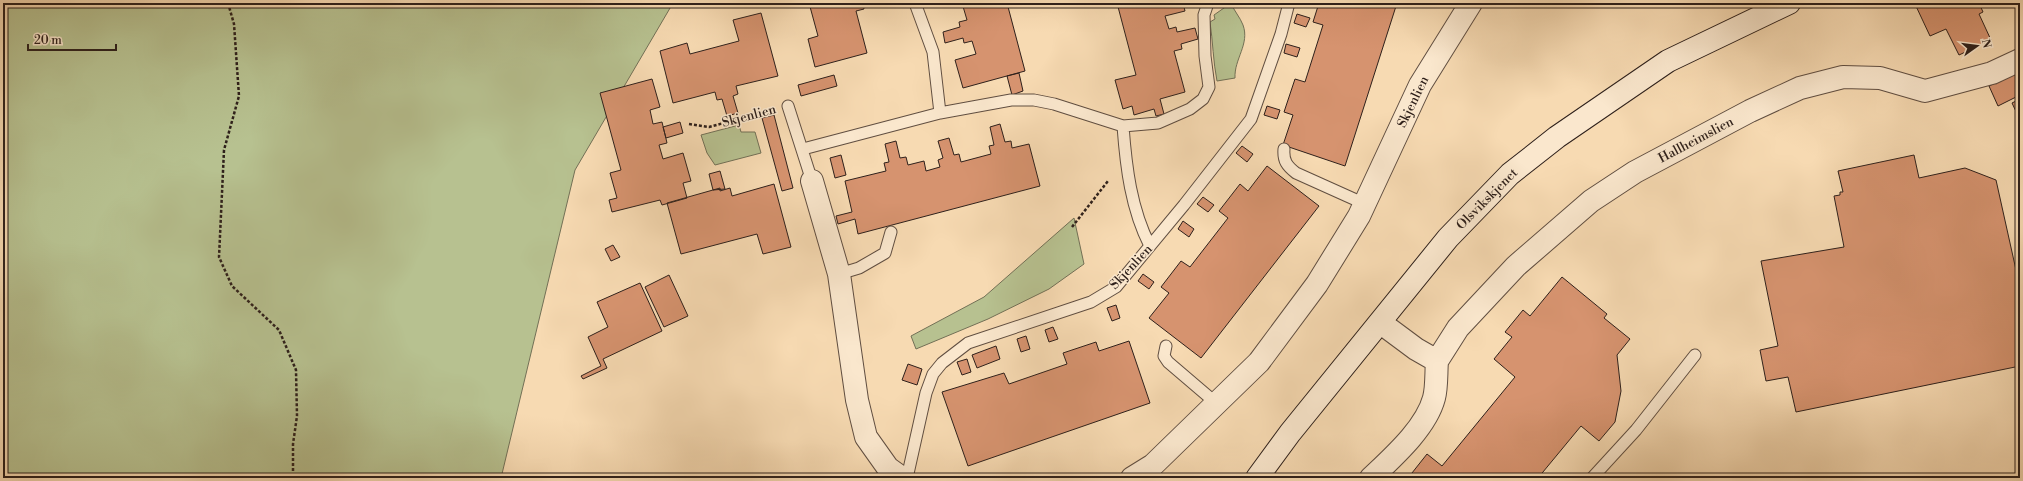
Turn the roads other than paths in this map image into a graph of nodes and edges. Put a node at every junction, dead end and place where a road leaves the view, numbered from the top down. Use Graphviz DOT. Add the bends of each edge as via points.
graph roads {
  1 [pos="915,3"];
  2 [pos="1208,3"];
  3 [pos="1289,3"];
  4 [pos="1470,3"];
  5 [pos="1778,5"];
  6 [pos="2020,60"];
  7 [pos="788,106"];
  8 [pos="940,113"];
  9 [pos="1123,126"];
  10 [pos="803,149"];
  11 [pos="1284,149"];
  12 [pos="812,181"];
  13 [pos="1365,204"];
  14 [pos="892,232"];
  15 [pos="1150,246"];
  16 [pos="839,274"];
  17 [pos="1381,323"];
  18 [pos="1166,346"];
  19 [pos="1695,355"];
  20 [pos="1436,361"];
  21 [pos="1216,403"];
  22 [pos="1154,471"];
  23 [pos="902,478"];
  24 [pos="907,478"];
  25 [pos="1132,478"];
  26 [pos="1257,478"];
  27 [pos="1371,478"];
  28 [pos="1592,478"];
  1 -- 8 [label="lane" via="933,52"];
  2 -- 9 [label="lane" via="1204,15 1209,86 1203,99 1190,109 1158,123"];
  3 -- 15 [label="lane, Skjenlien" via="1281,34 1251,119"];
  4 -- 13 [label="street, Skjenlien" via="1420,85"];
  5 -- 17 [label="street, Olsvikskjenet" via="1668,61 1545,146 1510,174 1448,238"];
  6 -- 20 [label="street, Hallheimslien" via="1992,73 1925,90 1880,78 1843,77 1800,88 1750,111 1635,172 1591,201 1516,266 1458,328"];
  7 -- 10 [label="lane, Skjenlien"];
  8 -- 9 [label="lane" via="1011,100 1034,100"];
  8 -- 10 [label="lane"];
  9 -- 15 [label="lane" via="1126,168"];
  10 -- 12 [label="lane, Skjenlien"];
  11 -- 13 [label="lane" via="1283,157 1287,165 1296,173"];
  12 -- 16 [label="street, Skjenlien"];
  13 -- 21 [label="street, Skjenlien" via="1313,290 1259,362"];
  14 -- 16 [label="lane" via="885,253 859,268"];
  15 -- 24 [label="lane, Skjenlien" via="1116,287 1091,302 968,343 942,363 933,374 926,393"];
  16 -- 23 [label="street, Skjenlien" via="857,400 866,437 888,468"];
  17 -- 20 [label="street"];
  17 -- 26 [label="street, Olsvikskjenet" via="1290,433"];
  18 -- 21 [label="lane" via="1164,356 1168,362"];
  19 -- 28 [label="lane" via="1636,430"];
  20 -- 27 [label="street" via="1434,398 1423,422"];
  21 -- 22 [label="street, Skjenlien"];
  22 -- 25 [label="street, Skjenlien"];
}
